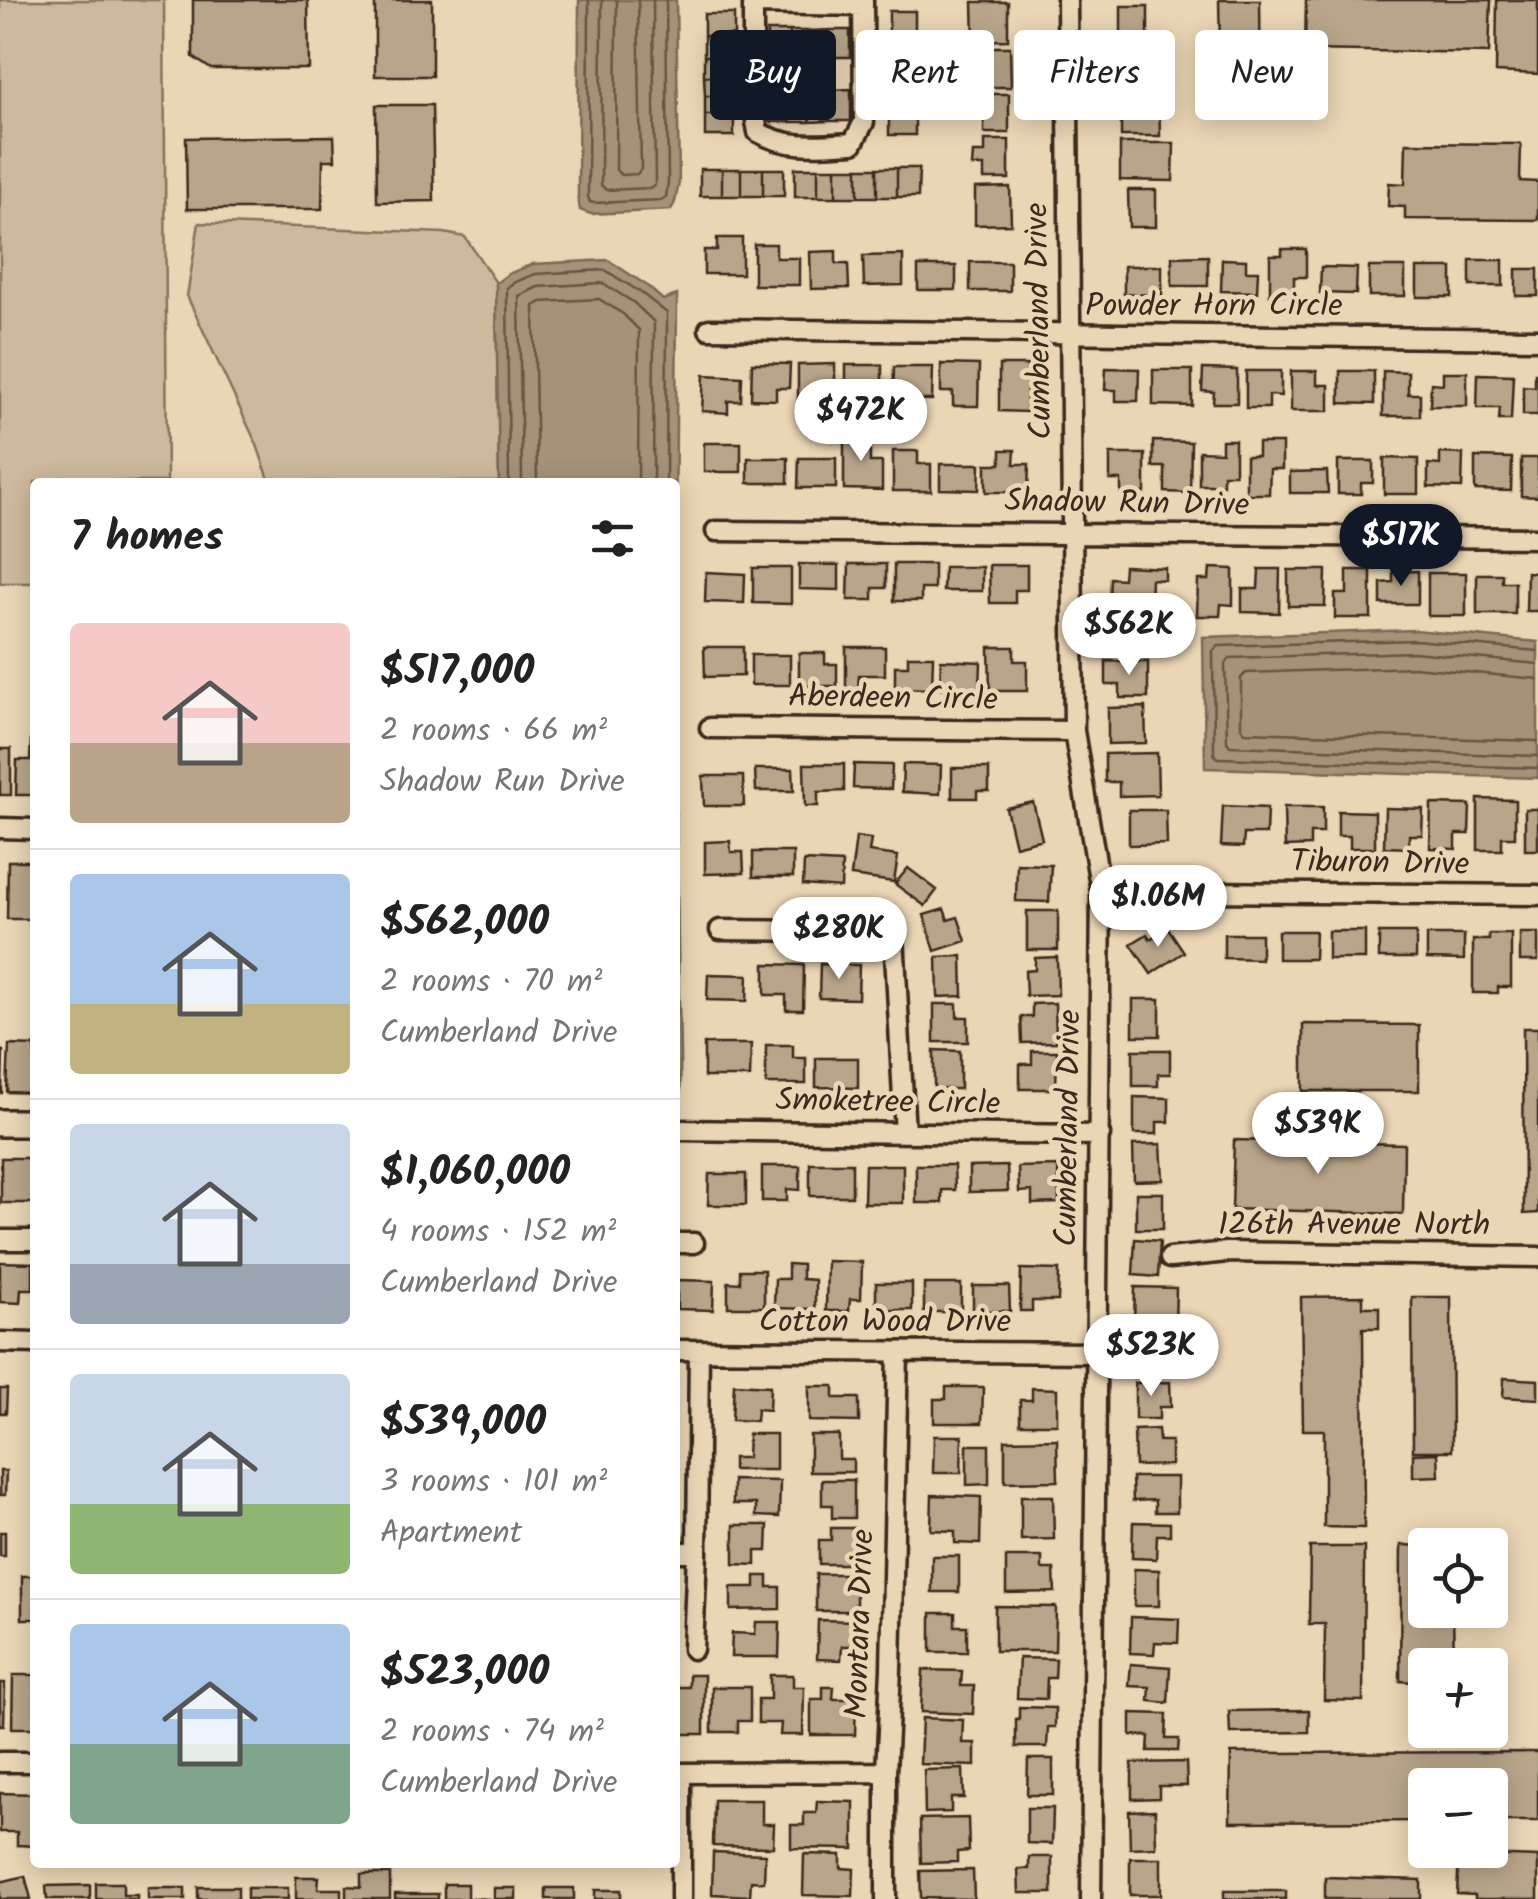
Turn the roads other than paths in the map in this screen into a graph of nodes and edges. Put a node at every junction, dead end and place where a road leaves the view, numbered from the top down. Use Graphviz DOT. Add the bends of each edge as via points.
graph roads {
  1 [pos="1067,0"];
  2 [pos="753,2"];
  3 [pos="863,3"];
  4 [pos="709,329"];
  5 [pos="1070,335"];
  6 [pos="1538,339"];
  7 [pos="716,530"];
  8 [pos="1073,533"];
  9 [pos="1538,538"];
  10 [pos="710,728"];
  11 [pos="1074,731"];
  12 [pos="0,828"];
  13 [pos="30,829"];
  14 [pos="1101,891"];
  15 [pos="1538,895"];
  16 [pos="720,930"];
  17 [pos="0,1123"];
  18 [pos="30,1123"];
  19 [pos="680,1130"];
  20 [pos="904,1132"];
  21 [pos="1100,1135"];
  22 [pos="0,1240"];
  23 [pos="30,1240"];
  24 [pos="680,1243"];
  25 [pos="694,1243"];
  26 [pos="1538,1256"];
  27 [pos="1170,1258"];
  28 [pos="0,1342"];
  29 [pos="30,1343"];
  30 [pos="680,1350"];
  31 [pos="699,1350"];
  32 [pos="898,1352"];
  33 [pos="1095,1353"];
  34 [pos="680,1552"];
  35 [pos="697,1552"];
  36 [pos="693,1649"];
  37 [pos="0,1762"];
  38 [pos="30,1762"];
  39 [pos="886,1772"];
  40 [pos="680,1773"];
  41 [pos="680,1857"];
  42 [pos="681,1899"];
  43 [pos="886,1899"];
  44 [pos="1091,1899"];
  1 -- 5 [label="street, Cumberland Drive"];
  2 -- 3 [label="street"];
  2 -- 3 [label="street" via="758,132 773,141 809,145 853,143 864,122"];
  4 -- 5 [label="street, Powder Horn Circle"];
  5 -- 6 [label="street, Powder Horn Circle"];
  5 -- 8 [label="street, Cumberland Drive"];
  7 -- 8 [label="street, Shadow Run Drive"];
  8 -- 9 [label="street, Shadow Run Drive"];
  8 -- 11 [label="street, Cumberland Drive"];
  10 -- 11 [label="street, Aberdeen Circle"];
  11 -- 14 [label="street, Cumberland Drive"];
  12 -- 13 [label="street"];
  14 -- 15 [label="street, Tiburon Drive"];
  14 -- 21 [label="street, Cumberland Drive"];
  16 -- 20 [label="street" via="894,936"];
  17 -- 18 [label="street"];
  19 -- 20 [label="street, Smoketree Circle"];
  20 -- 21 [label="street, Smoketree Circle"];
  21 -- 33 [label="street, Cumberland Drive"];
  22 -- 23 [label="street"];
  24 -- 25 [label="street"];
  26 -- 27 [label="street, 126th Avenue North" via="1227,1252"];
  28 -- 29 [label="street"];
  30 -- 31 [label="street, Cotton Wood Drive"];
  31 -- 32 [label="street, Cotton Wood Drive"];
  31 -- 35 [label="street"];
  32 -- 33 [label="street, Cotton Wood Drive"];
  32 -- 39 [label="street, Montara Drive"];
  33 -- 44 [label="street, Cumberland Drive"];
  34 -- 35 [label="street"];
  35 -- 36 [label="street"];
  37 -- 38 [label="street"];
  39 -- 40 [label="street"];
  39 -- 43 [label="street, Montara Drive"];
  41 -- 42 [label="street"];
}
